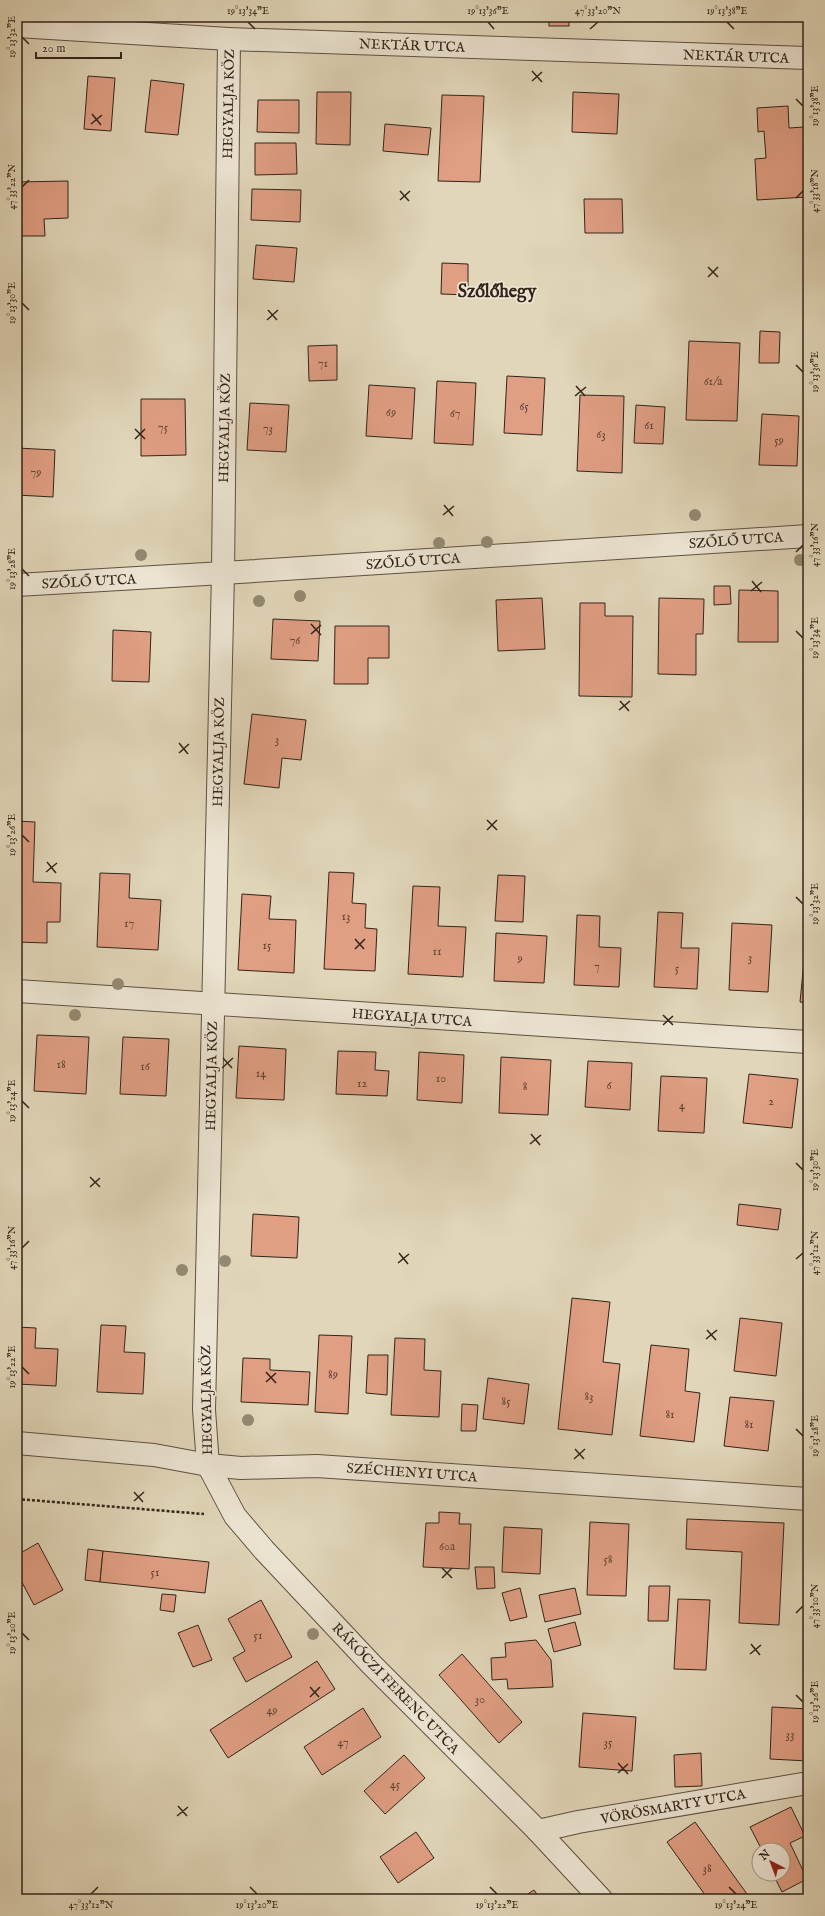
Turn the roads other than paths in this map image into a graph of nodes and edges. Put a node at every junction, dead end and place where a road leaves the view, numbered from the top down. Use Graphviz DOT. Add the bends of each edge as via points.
graph roads {
  1 [pos="17,26"];
  2 [pos="229,39"];
  3 [pos="808,58"];
  4 [pos="808,536"];
  5 [pos="223,574"];
  6 [pos="17,585"];
  7 [pos="17,991"];
  8 [pos="212,1005"];
  9 [pos="808,1042"];
  10 [pos="17,1443"];
  11 [pos="208,1464"];
  12 [pos="808,1498"];
  13 [pos="808,1783"];
  14 [pos="538,1831"];
  15 [pos="601,1899"];
  1 -- 2 [label="street, NEKTÁR UTCA"];
  2 -- 3 [label="street, NEKTÁR UTCA"];
  2 -- 5 [label="street, HEGYALJA KÖZ"];
  4 -- 5 [label="street, SZŐLŐ UTCA"];
  5 -- 6 [label="street, SZŐLŐ UTCA"];
  5 -- 8 [label="street, HEGYALJA KÖZ"];
  7 -- 8 [label="street, HEGYALJA UTCA"];
  8 -- 9 [label="street, HEGYALJA UTCA"];
  8 -- 11 [label="street, HEGYALJA KÖZ" via="204,1410"];
  10 -- 11 [label="street, SZÉCHENYI UTCA" via="154,1455"];
  11 -- 12 [label="street, SZÉCHENYI UTCA" via="242,1468 317,1466"];
  11 -- 14 [label="street, RÁKÓCZI FERENC UTCA" via="235,1516 264,1550 371,1664"];
  13 -- 14 [label="street, VÖRÖSMARTY UTCA"];
  14 -- 15 [label="street, RÁKÓCZI FERENC UTCA"];
}
